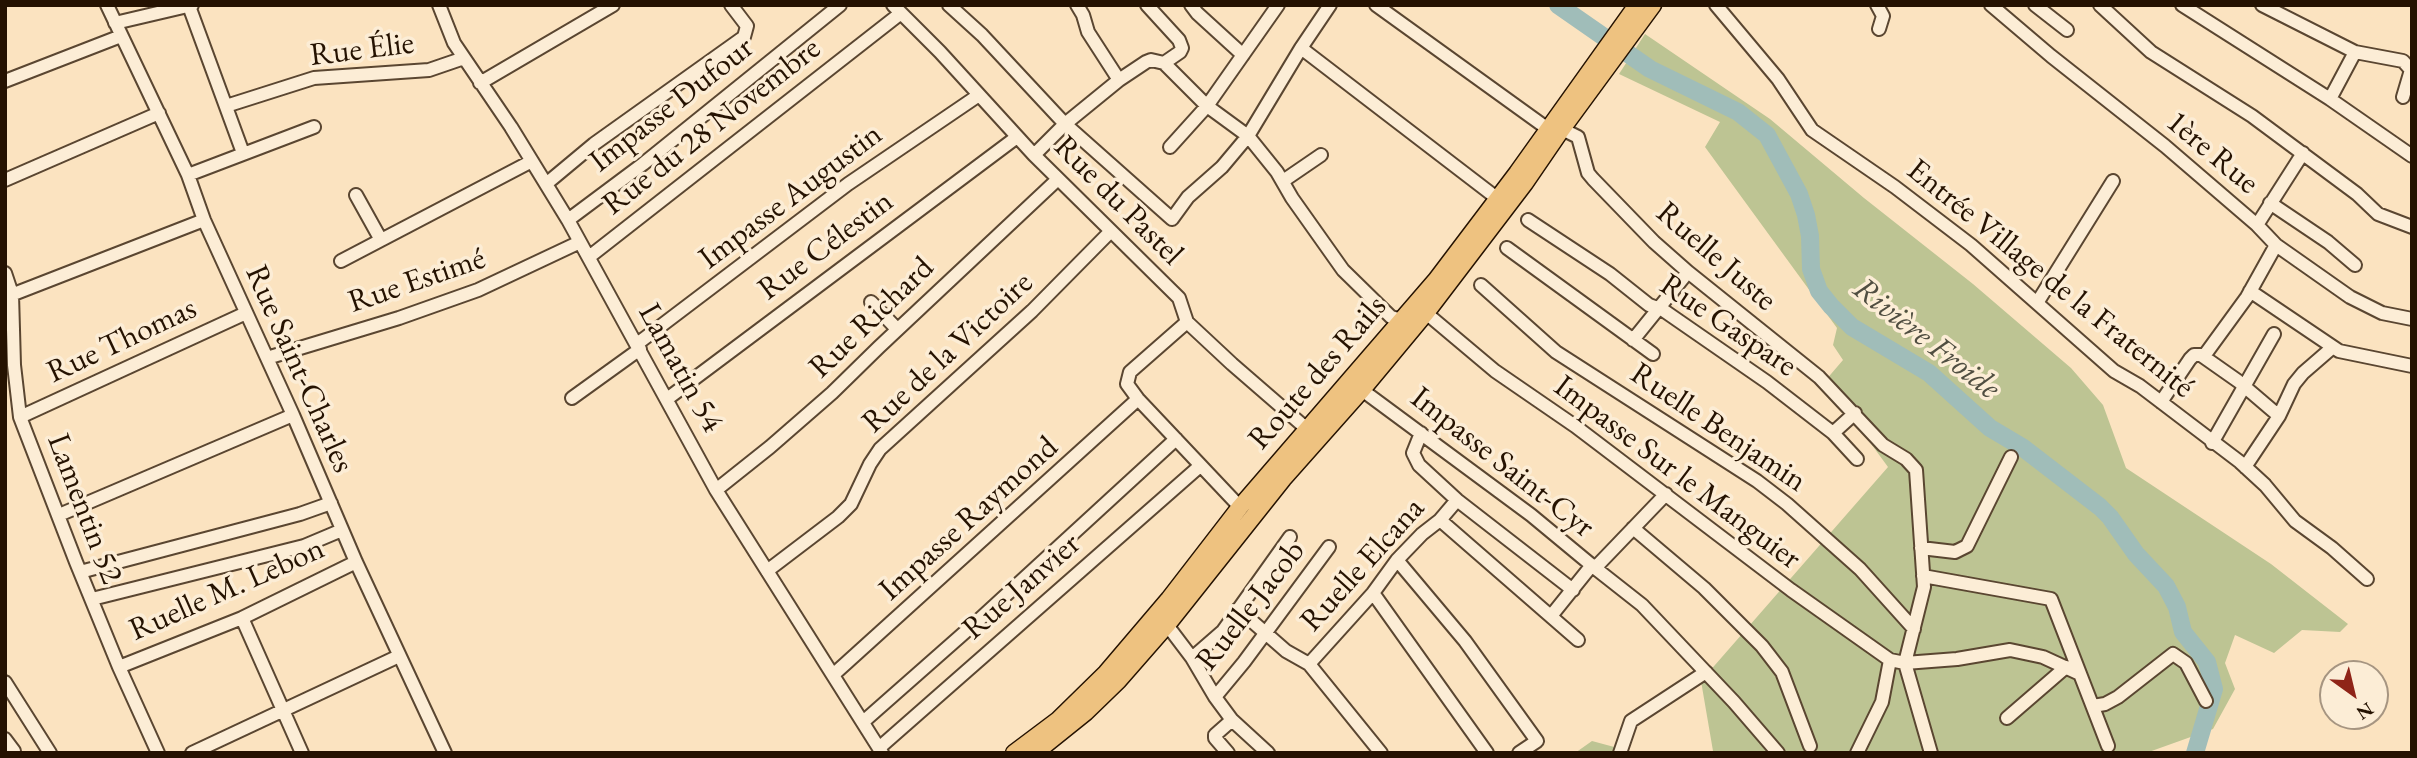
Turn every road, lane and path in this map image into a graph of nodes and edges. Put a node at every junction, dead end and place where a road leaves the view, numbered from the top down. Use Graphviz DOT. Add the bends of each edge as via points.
graph roads {
  1 [pos="107,5"];
  2 [pos="439,5"];
  3 [pos="613,5"];
  4 [pos="731,5"];
  5 [pos="840,5"];
  6 [pos="949,5"];
  7 [pos="1077,5"];
  8 [pos="1147,5"];
  9 [pos="1191,5"];
  10 [pos="1278,5"];
  11 [pos="1331,5"];
  12 [pos="1376,5"];
  13 [pos="1637,5"];
  14 [pos="1653,5"];
  15 [pos="1716,5"];
  16 [pos="1877,5"];
  17 [pos="1991,5"];
  18 [pos="2035,5"];
  19 [pos="2100,5"];
  20 [pos="2182,5"];
  21 [pos="2262,5"];
  22 [pos="190,6"];
  23 [pos="897,9"];
  24 [pos="115,23"];
  25 [pos="1879,29"];
  26 [pos="2067,30"];
  27 [pos="121,36"];
  28 [pos="1301,48"];
  29 [pos="2355,52"];
  30 [pos="1243,55"];
  31 [pos="464,58"];
  32 [pos="1164,63"];
  33 [pos="1119,80"];
  34 [pos="5,81"];
  35 [pos="480,83"];
  36 [pos="1585,88"];
  37 [pos="979,95"];
  38 [pos="2403,97"];
  39 [pos="2330,99"];
  40 [pos="226,106"];
  41 [pos="1208,106"];
  42 [pos="159,113"];
  43 [pos="1065,124"];
  44 [pos="314,127"];
  45 [pos="1555,129"];
  46 [pos="1248,136"];
  47 [pos="1017,137"];
  48 [pos="1170,147"];
  49 [pos="243,153"];
  50 [pos="2303,153"];
  51 [pos="1034,155"];
  52 [pos="1321,155"];
  53 [pos="2412,156"];
  54 [pos="532,161"];
  55 [pos="188,175"];
  56 [pos="1058,179"];
  57 [pos="5,180"];
  58 [pos="1283,181"];
  59 [pos="2113,181"];
  60 [pos="546,184"];
  61 [pos="356,195"];
  62 [pos="1498,198"];
  63 [pos="2270,203"];
  64 [pos="204,220"];
  65 [pos="568,220"];
  66 [pos="1528,220"];
  67 [pos="2257,225"];
  68 [pos="2412,227"];
  69 [pos="1110,232"];
  70 [pos="380,240"];
  71 [pos="580,242"];
  72 [pos="2276,244"];
  73 [pos="1507,248"];
  74 [pos="589,257"];
  75 [pos="341,261"];
  76 [pos="2355,265"];
  77 [pos="1688,272"];
  78 [pos="5,274"];
  79 [pos="1480,285"];
  80 [pos="2250,291"];
  81 [pos="9,296"];
  82 [pos="871,302"];
  83 [pos="2037,303"];
  84 [pos="1657,307"];
  85 [pos="246,313"];
  86 [pos="1426,313"];
  87 [pos="2412,319"];
  88 [pos="1402,320"];
  89 [pos="1187,322"];
  90 [pos="897,329"];
  91 [pos="2274,334"];
  92 [pos="1633,340"];
  93 [pos="638,347"];
  94 [pos="2333,347"];
  95 [pos="1653,354"];
  96 [pos="2204,356"];
  97 [pos="267,358"];
  98 [pos="2412,366"];
  99 [pos="2245,387"];
  100 [pos="1362,390"];
  101 [pos="572,398"];
  102 [pos="667,399"];
  103 [pos="1138,399"];
  104 [pos="2161,402"];
  105 [pos="1855,413"];
  106 [pos="293,415"];
  107 [pos="2279,416"];
  108 [pos="20,417"];
  109 [pos="1307,429"];
  110 [pos="1420,433"];
  111 [pos="1833,433"];
  112 [pos="1175,439"];
  113 [pos="2212,443"];
  114 [pos="2011,457"];
  115 [pos="1857,459"];
  116 [pos="1200,466"];
  117 [pos="2245,467"];
  118 [pos="716,489"];
  119 [pos="1666,494"];
  120 [pos="1457,500"];
  121 [pos="331,503"];
  122 [pos="1240,507"];
  123 [pos="59,515"];
  124 [pos="1440,520"];
  125 [pos="1633,528"];
  126 [pos="342,530"];
  127 [pos="1290,537"];
  128 [pos="1329,547"];
  129 [pos="1921,548"];
  130 [pos="1397,559"];
  131 [pos="356,562"];
  132 [pos="1594,566"];
  133 [pos="767,571"];
  134 [pos="80,572"];
  135 [pos="1923,576"];
  136 [pos="2367,579"];
  137 [pos="1573,590"];
  138 [pos="1373,593"];
  139 [pos="92,599"];
  140 [pos="1238,609"];
  141 [pos="1551,616"];
  142 [pos="242,618"];
  143 [pos="1167,625"];
  144 [pos="1913,629"];
  145 [pos="1264,632"];
  146 [pos="1578,640"];
  147 [pos="399,656"];
  148 [pos="1192,658"];
  149 [pos="1890,660"];
  150 [pos="1905,663"];
  151 [pos="1309,664"];
  152 [pos="118,667"];
  153 [pos="2066,667"];
  154 [pos="1706,672"];
  155 [pos="2080,674"];
  156 [pos="834,675"];
  157 [pos="5,682"];
  158 [pos="1215,697"];
  159 [pos="2206,701"];
  160 [pos="2093,706"];
  161 [pos="284,710"];
  162 [pos="2007,718"];
  163 [pos="1232,720"];
  164 [pos="863,722"];
  165 [pos="5,739"];
  166 [pos="1810,746"];
  167 [pos="2108,746"];
  168 [pos="881,750"];
  169 [pos="13,751"];
  170 [pos="50,753"];
  171 [pos="158,753"];
  172 [pos="192,753"];
  173 [pos="302,753"];
  174 [pos="445,753"];
  175 [pos="1014,753"];
  176 [pos="1035,753"];
  177 [pos="1228,753"];
  178 [pos="1268,753"];
  179 [pos="1381,753"];
  180 [pos="1488,753"];
  181 [pos="1519,753"];
  182 [pos="1620,753"];
  183 [pos="1778,753"];
  184 [pos="1857,753"];
  185 [pos="1931,753"];
  1 -- 24 [label="street, Rue Saint-Charles"];
  2 -- 31 [label="street, Lamatin 54"];
  3 -- 35 [label="street"];
  4 -- 60 [label="street" via="747,26 744,37 594,144"];
  5 -- 65 [label="street, Impasse Dufour"];
  6 -- 43 [label="street"];
  7 -- 33 [label="street" via="1088,32"];
  8 -- 32 [label="street" via="1182,48"];
  9 -- 30 [label="street"];
  10 -- 30 [label="street"];
  11 -- 28 [label="street"];
  12 -- 45 [label="street, Ruelle Juste"];
  13 -- 36 [label="main road, Route des Rails"];
  14 -- 36 [label="main road, Route des Rails"];
  15 -- 83 [label="street, Entrée Village de la Fraternité" via="1778,79 1812,130 1972,245"];
  16 -- 25 [label="street" via="1883,16"];
  17 -- 67 [label="street, 1ère Rue"];
  18 -- 26 [label="street"];
  19 -- 50 [label="street" via="2151,52"];
  20 -- 39 [label="street"];
  21 -- 29 [label="street"];
  22 -- 24 [label="street"];
  22 -- 40 [label="street"];
  23 -- 37 [label="street, Rue du Pastel"];
  23 -- 74 [label="street, Rue du 28 Novembre"];
  24 -- 27 [label="street, Rue Saint-Charles"];
  27 -- 34 [label="street"];
  27 -- 42 [label="street, Rue Saint-Charles"];
  28 -- 46 [label="street"];
  28 -- 62 [label="street"];
  29 -- 38 [label="street" via="2408,64 2411,69"];
  29 -- 39 [label="street"];
  30 -- 41 [label="street"];
  31 -- 35 [label="street, Lamatin 54"];
  31 -- 40 [label="street, Rue Élie" via="429,70 314,78"];
  32 -- 33 [label="street" via="1151,60"];
  32 -- 41 [label="street"];
  33 -- 43 [label="street"];
  35 -- 54 [label="street, Lamatin 54"];
  36 -- 45 [label="main road, Route des Rails"];
  37 -- 47 [label="street, Rue du Pastel"];
  37 -- 93 [label="street, Impasse Augustin" via="848,184"];
  39 -- 53 [label="street"];
  40 -- 49 [label="street"];
  41 -- 46 [label="street"];
  41 -- 48 [label="street"];
  42 -- 55 [label="street, Rue Saint-Charles"];
  42 -- 57 [label="street"];
  43 -- 46 [label="street" via="1172,219"];
  43 -- 51 [label="street"];
  44 -- 49 [label="street"];
  45 -- 62 [label="main road, Route des Rails"];
  45 -- 77 [label="street, Ruelle Juste" via="1578,137 1588,173"];
  45 -- 86 [label="main road, Route des Rails" via="1525,183"];
  46 -- 58 [label="street"];
  47 -- 51 [label="street, Rue du Pastel"];
  47 -- 102 [label="street, Rue Célestin"];
  49 -- 55 [label="street"];
  50 -- 63 [label="street"];
  50 -- 68 [label="street" via="2378,214"];
  51 -- 56 [label="street, Rue du Pastel"];
  52 -- 58 [label="street"];
  54 -- 60 [label="street, Lamatin 54"];
  54 -- 70 [label="street"];
  55 -- 64 [label="street, Rue Saint-Charles"];
  56 -- 69 [label="street, Rue du Pastel"];
  56 -- 90 [label="street, Rue Richard"];
  58 -- 88 [label="street" via="1343,270 1391,317"];
  59 -- 83 [label="street"];
  60 -- 65 [label="street, Lamatin 54"];
  61 -- 70 [label="street"];
  62 -- 88 [label="main road, Route des Rails"];
  63 -- 67 [label="street"];
  63 -- 76 [label="street"];
  64 -- 81 [label="street"];
  64 -- 85 [label="street, Rue Saint-Charles"];
  65 -- 71 [label="street, Lamatin 54"];
  66 -- 84 [label="street, Rue Gaspare"];
  67 -- 72 [label="street, 1ère Rue"];
  69 -- 89 [label="street, Rue du Pastel" via="1179,299"];
  69 -- 133 [label="street, Rue de la Victoire" via="1032,311 880,449 851,504 838,517"];
  70 -- 75 [label="street"];
  71 -- 74 [label="street, Lamatin 54"];
  71 -- 97 [label="street, Rue Estimé" via="478,290"];
  72 -- 80 [label="street"];
  72 -- 87 [label="street, 1ère Rue" via="2350,297 2382,313"];
  73 -- 92 [label="street"];
  74 -- 93 [label="street, Lamatin 54"];
  77 -- 84 [label="street"];
  77 -- 105 [label="street, Ruelle Juste" via="1819,377"];
  78 -- 81 [label="street, Lamentin 52"];
  79 -- 144 [label="street, Ruelle Benjamin" via="1556,352 1787,504 1860,569"];
  80 -- 94 [label="street"];
  80 -- 96 [label="street"];
  81 -- 108 [label="street, Lamentin 52"];
  82 -- 90 [label="street"];
  83 -- 104 [label="street, Entrée Village de la Fraternité" via="2114,371"];
  84 -- 92 [label="street"];
  84 -- 111 [label="street, Rue Gaspare"];
  85 -- 97 [label="street, Rue Saint-Charles"];
  85 -- 108 [label="street, Rue Thomas"];
  86 -- 100 [label="main road, Route des Rails"];
  86 -- 119 [label="street, Impasse Sur le Manguier" via="1503,377"];
  88 -- 109 [label="main road, Route des Rails"];
  89 -- 103 [label="street" via="1130,372 1127,384"];
  89 -- 109 [label="street, Rue du Pastel"];
  90 -- 118 [label="street, Rue Richard" via="832,393"];
  91 -- 99 [label="street"];
  92 -- 95 [label="street"];
  93 -- 101 [label="street, Impasse Augustin"];
  93 -- 102 [label="street, Lamatin 54"];
  94 -- 98 [label="street"];
  94 -- 107 [label="street" via="2294,384"];
  96 -- 99 [label="street"];
  96 -- 104 [label="street" via="2190,359"];
  97 -- 106 [label="street, Rue Saint-Charles"];
  99 -- 107 [label="street"];
  99 -- 113 [label="street"];
  100 -- 110 [label="street, Impasse Saint-Cyr"];
  100 -- 143 [label="main road, Route des Rails" via="1283,479"];
  102 -- 118 [label="street, Lamatin 54"];
  103 -- 112 [label="street"];
  103 -- 156 [label="street, Impasse Raymond"];
  104 -- 113 [label="street, Entrée Village de la Fraternité"];
  105 -- 111 [label="street"];
  105 -- 129 [label="street, Ruelle Juste" via="1883,445 1906,458 1916,470"];
  106 -- 121 [label="street, Rue Saint-Charles"];
  106 -- 123 [label="street"];
  107 -- 117 [label="street"];
  108 -- 123 [label="street, Lamentin 52"];
  109 -- 122 [label="main road, Route des Rails"];
  110 -- 120 [label="street" via="1413,447 1414,458"];
  110 -- 132 [label="street, Impasse Saint-Cyr"];
  111 -- 115 [label="street, Rue Gaspare"];
  112 -- 116 [label="street"];
  112 -- 164 [label="street"];
  113 -- 117 [label="street, Entrée Village de la Fraternité"];
  114 -- 129 [label="street" via="1968,546 1955,552"];
  116 -- 122 [label="street"];
  116 -- 168 [label="street, Rue Janvier"];
  117 -- 136 [label="street, Entrée Village de la Fraternité" via="2295,521"];
  118 -- 133 [label="street, Lamatin 54"];
  119 -- 125 [label="street, Impasse Saint-Cyr"];
  119 -- 149 [label="street, Impasse Sur le Manguier"];
  120 -- 124 [label="street, Ruelle Elcana"];
  120 -- 137 [label="street"];
  121 -- 126 [label="street, Rue Saint-Charles"];
  121 -- 134 [label="street"];
  122 -- 175 [label="main road, Route des Rails" via="1106,673 1058,720"];
  123 -- 134 [label="street, Lamentin 52"];
  124 -- 130 [label="street, Ruelle Elcana"];
  124 -- 141 [label="street"];
  125 -- 132 [label="street, Impasse Saint-Cyr"];
  125 -- 166 [label="street" via="1704,588 1762,646 1782,672"];
  126 -- 131 [label="street, Rue Saint-Charles"];
  126 -- 139 [label="street" via="303,546"];
  127 -- 140 [label="street"];
  128 -- 145 [label="street, Ruelle Jacob"];
  129 -- 135 [label="street, Ruelle Juste"];
  130 -- 138 [label="street, Ruelle Elcana"];
  130 -- 181 [label="street" via="1465,641 1538,741"];
  131 -- 142 [label="street, Ruelle M. Lebon"];
  131 -- 147 [label="street, Rue Saint-Charles"];
  132 -- 137 [label="street"];
  132 -- 154 [label="street" via="1642,605"];
  133 -- 156 [label="street, Lamatin 54"];
  134 -- 139 [label="street, Lamentin 52"];
  135 -- 144 [label="street, Ruelle Juste"];
  135 -- 155 [label="street" via="2051,599"];
  137 -- 141 [label="street"];
  138 -- 151 [label="street, Ruelle Elcana"];
  138 -- 180 [label="street"];
  139 -- 152 [label="street, Lamentin 52"];
  140 -- 145 [label="street"];
  140 -- 148 [label="street" via="1223,631"];
  141 -- 146 [label="street"];
  142 -- 152 [label="street, Ruelle M. Lebon"];
  142 -- 161 [label="street"];
  143 -- 148 [label="street"];
  143 -- 176 [label="main road, Route des Rails" via="1118,681"];
  144 -- 150 [label="street, Ruelle Juste"];
  145 -- 151 [label="street"];
  145 -- 158 [label="street, Ruelle Jacob"];
  147 -- 161 [label="street"];
  147 -- 174 [label="street, Rue Saint-Charles"];
  148 -- 158 [label="street"];
  149 -- 150 [label="street, Impasse Sur le Manguier"];
  149 -- 184 [label="street" via="1882,702"];
  150 -- 153 [label="street, Impasse Sur le Manguier" via="2010,650"];
  150 -- 185 [label="street"];
  151 -- 179 [label="street"];
  152 -- 171 [label="street, Lamentin 52"];
  153 -- 155 [label="street, Impasse Sur le Manguier"];
  153 -- 162 [label="street"];
  154 -- 182 [label="street" via="1630,721"];
  154 -- 183 [label="street"];
  155 -- 160 [label="street"];
  156 -- 164 [label="street, Lamatin 54"];
  157 -- 170 [label="street"];
  158 -- 163 [label="street"];
  159 -- 160 [label="street" via="2186,663 2173,654 2118,697"];
  160 -- 167 [label="street"];
  161 -- 172 [label="street"];
  161 -- 173 [label="street"];
  163 -- 177 [label="street" via="1215,735"];
  163 -- 178 [label="street"];
  164 -- 168 [label="street, Lamatin 54"];
  165 -- 169 [label="street"];
}
